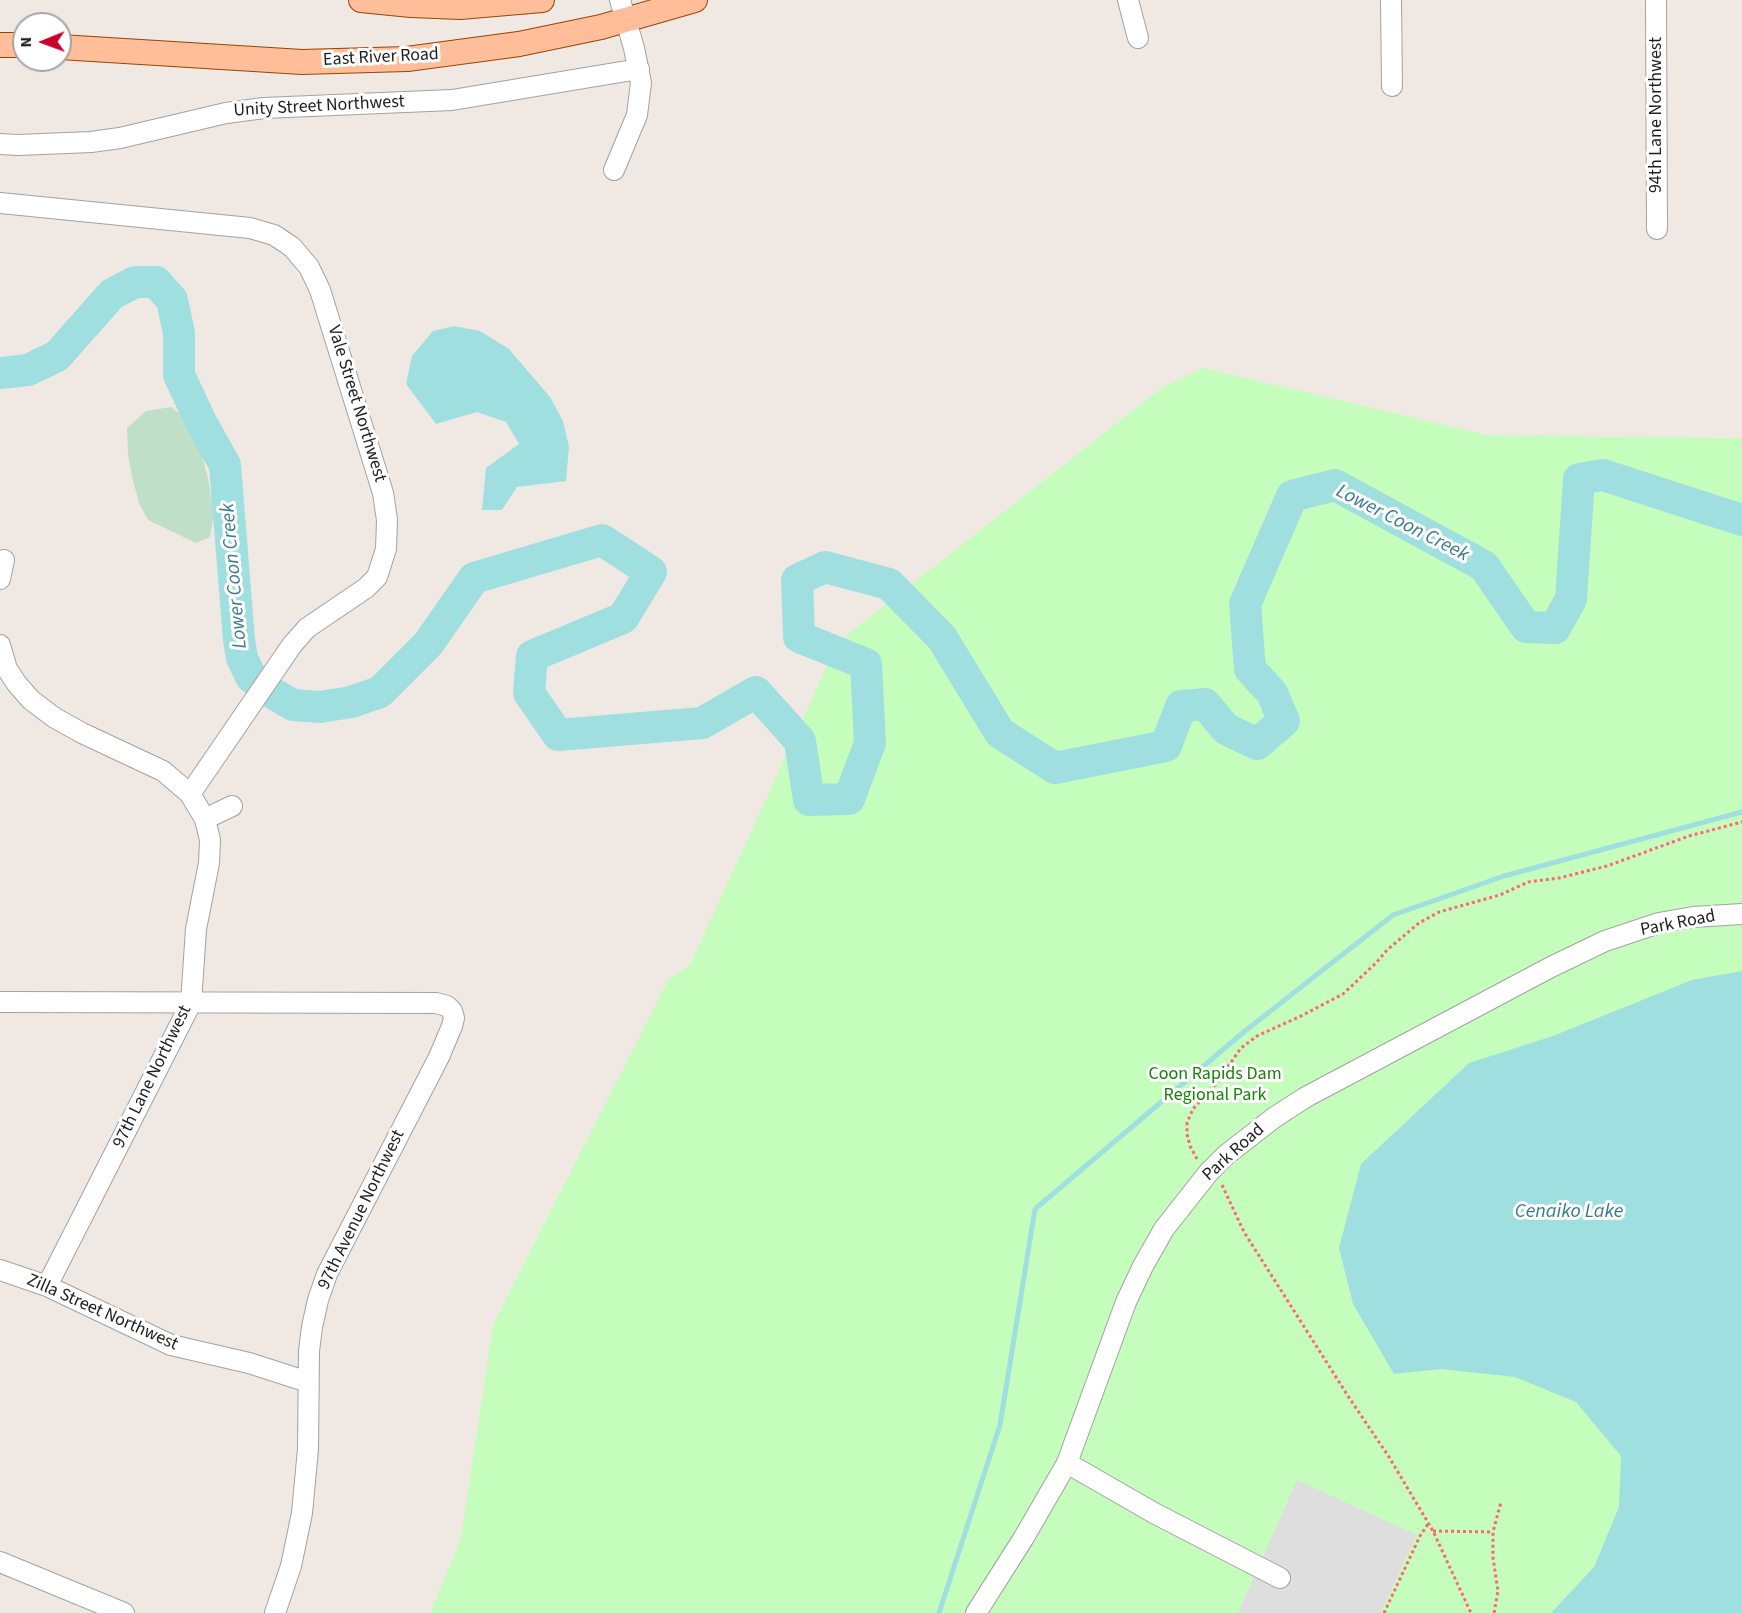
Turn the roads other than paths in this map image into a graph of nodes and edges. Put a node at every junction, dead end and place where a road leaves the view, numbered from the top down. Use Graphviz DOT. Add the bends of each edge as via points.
graph roads {
  1 [pos="361,0"];
  2 [pos="542,0"];
  3 [pos="695,0"];
  4 [pos="1128,0"];
  5 [pos="1391,0"];
  6 [pos="1656,0"];
  7 [pos="623,10"];
  8 [pos="1138,38"];
  9 [pos="72,48"];
  10 [pos="639,69"];
  11 [pos="1392,86"];
  12 [pos="0,144"];
  13 [pos="614,170"];
  14 [pos="0,203"];
  15 [pos="1657,229"];
  16 [pos="0,645"];
  17 [pos="190,794"];
  18 [pos="232,806"];
  19 [pos="205,819"];
  20 [pos="1742,914"];
  21 [pos="0,1002"];
  22 [pos="191,1003"];
  23 [pos="0,1270"];
  24 [pos="47,1286"];
  25 [pos="308,1383"];
  26 [pos="1067,1463"];
  27 [pos="0,1562"];
  28 [pos="1280,1578"];
  29 [pos="124,1613"];
  30 [pos="275,1613"];
  31 [pos="976,1613"];
  1 -- 2 [label="main road" via="460,7"];
  3 -- 7 [label="main road, East River Road"];
  4 -- 8 [label="street"];
  5 -- 11 [label="street"];
  6 -- 15 [label="street, 94th Lane Northwest"];
  7 -- 9 [label="main road, East River Road" via="492,49 407,59 302,62"];
  7 -- 10 [label="street"];
  10 -- 12 [label="street, Unity Street Northwest" via="452,100 264,108 120,138"];
  10 -- 13 [label="street" via="637,115"];
  14 -- 17 [label="street, Vale Street Northwest" via="250,228 274,235 292,247 309,267 320,290 376,465 387,520 386,549 377,577 308,628 292,645"];
  16 -- 17 [label="street, 97th Lane Northwest" via="7,669 31,700 82,733 163,771"];
  17 -- 19 [label="street, 97th Lane Northwest"];
  18 -- 19 [label="street"];
  19 -- 22 [label="street, 97th Lane Northwest" via="210,840 209,863 196,929"];
  20 -- 26 [label="street, Park Road" via="1659,923 1605,941 1306,1096 1226,1155 1164,1228 1143,1266"];
  21 -- 22 [label="street"];
  22 -- 24 [label="street, 97th Lane Northwest"];
  22 -- 25 [label="street, 97th Avenue Northwest" via="436,1003 452,1011 452,1026 439,1058 327,1274 312,1327"];
  23 -- 24 [label="street, Zilla Street Northwest"];
  24 -- 25 [label="street, Zilla Street Northwest" via="171,1345 249,1363"];
  25 -- 30 [label="street, 97th Avenue Northwest" via="308,1449 302,1513 291,1566"];
  26 -- 28 [label="street"];
  26 -- 31 [label="street, Park Road"];
  27 -- 29 [label="street"];
}
